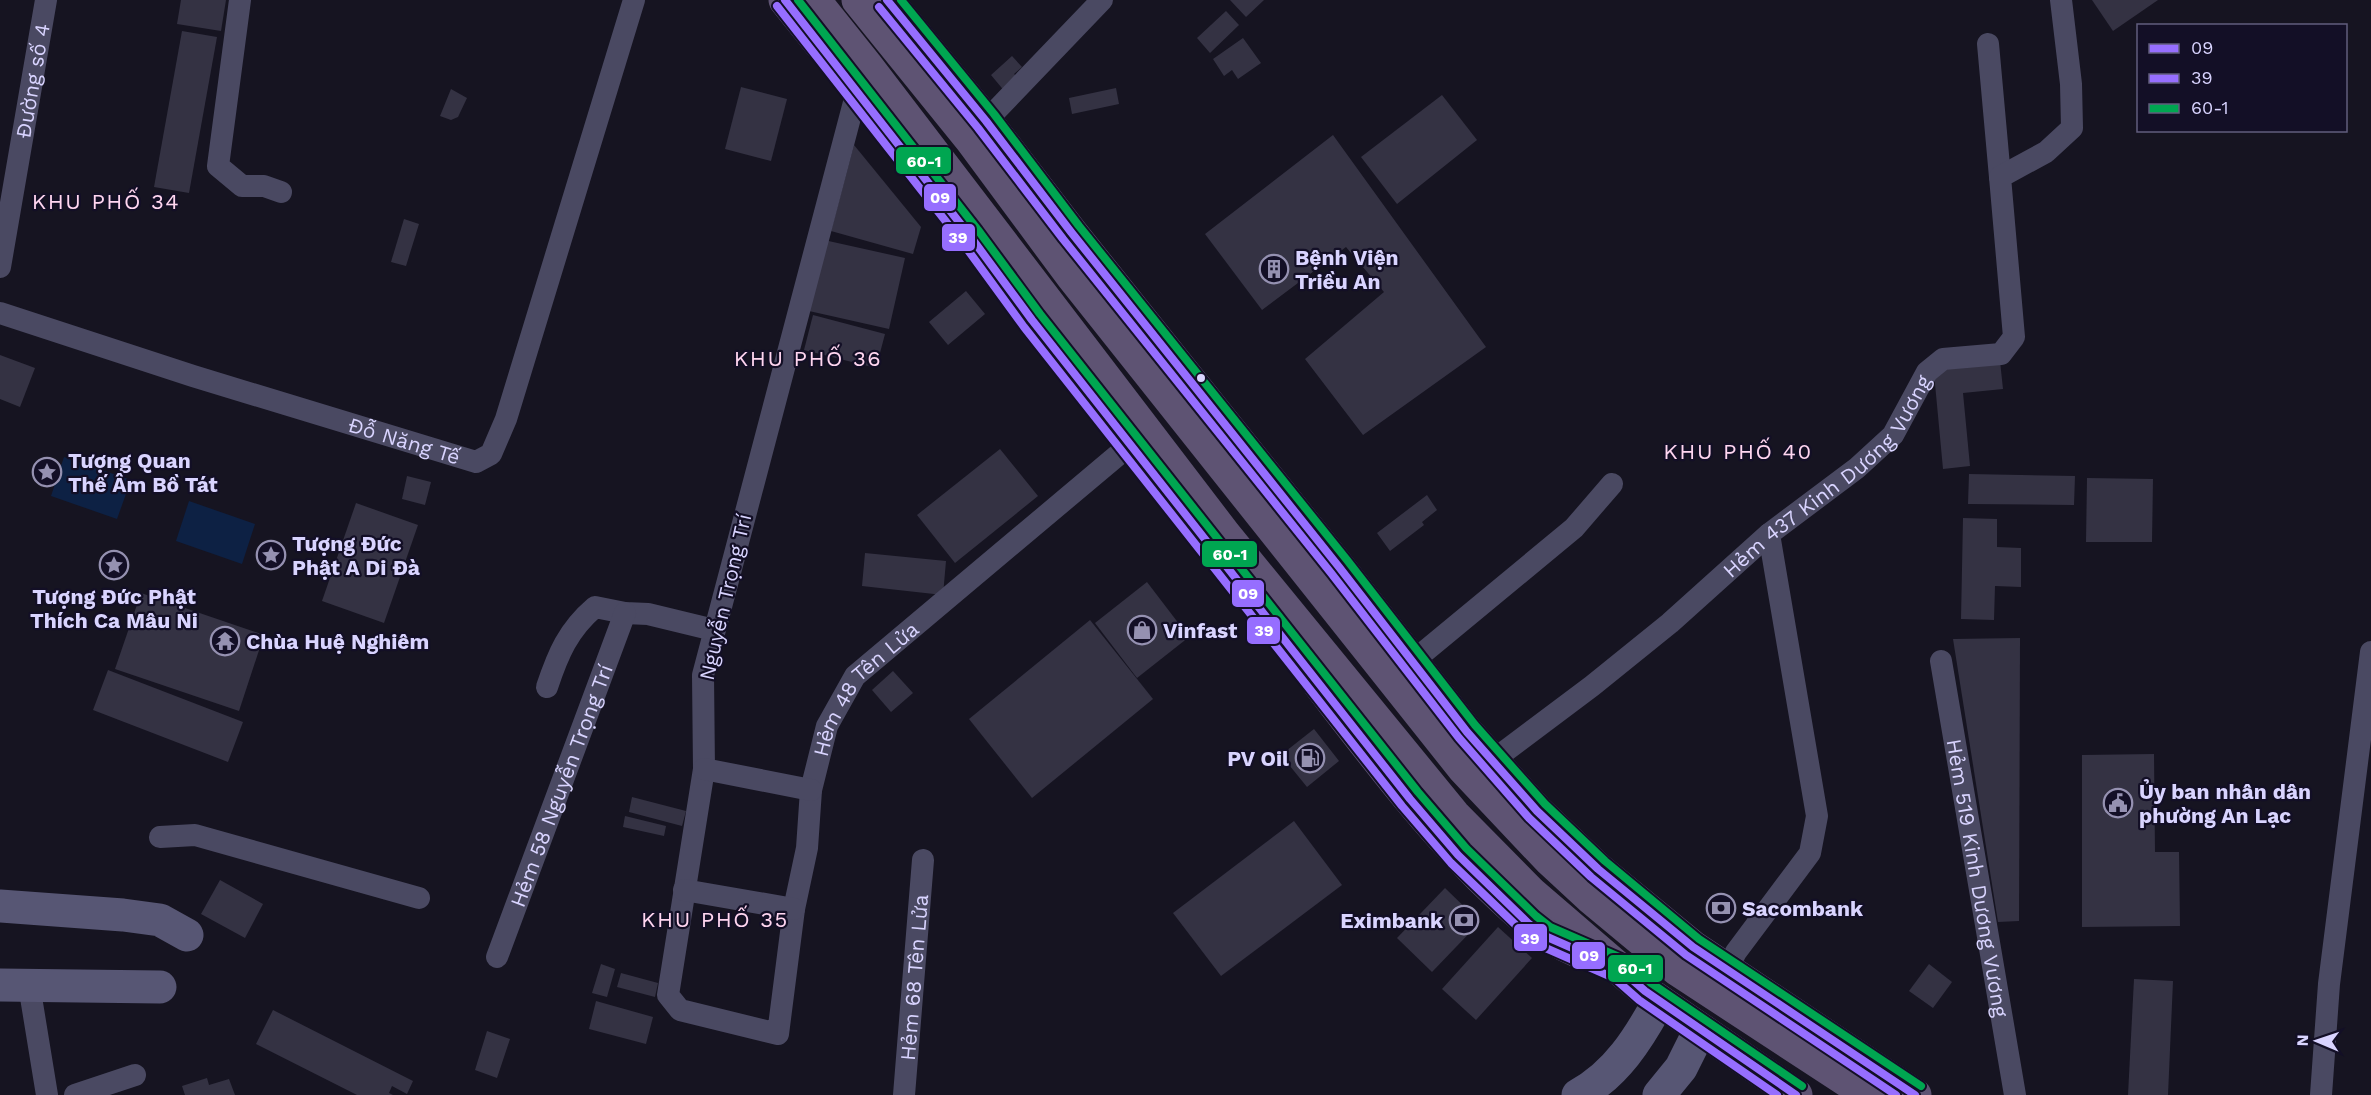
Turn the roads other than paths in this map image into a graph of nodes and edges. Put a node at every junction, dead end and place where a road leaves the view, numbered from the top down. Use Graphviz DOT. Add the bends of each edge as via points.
graph roads {
  1 [pos="46,0"];
  2 [pos="240,0"];
  3 [pos="633,0"];
  4 [pos="785,0"];
  5 [pos="814,0"];
  6 [pos="1102,0"];
  7 [pos="2061,0"];
  8 [pos="868,1"];
  9 [pos="1988,44"];
  10 [pos="862,78"];
  11 [pos="986,121"];
  12 [pos="10,143"];
  13 [pos="2000,177"];
  14 [pos="280,192"];
  15 [pos="0,267"];
  16 [pos="0,313"];
  17 [pos="1138,437"];
  18 [pos="1612,484"];
  19 [pos="1270,502"];
  20 [pos="1769,534"];
  21 [pos="1218,541"];
  22 [pos="625,613"];
  23 [pos="714,630"];
  24 [pos="2371,652"];
  25 [pos="1941,661"];
  26 [pos="1412,662"];
  27 [pos="547,687"];
  28 [pos="1492,761"];
  29 [pos="704,769"];
  30 [pos="811,790"];
  31 [pos="160,837"];
  32 [pos="923,860"];
  33 [pos="684,890"];
  34 [pos="419,898"];
  35 [pos="0,906"];
  36 [pos="794,909"];
  37 [pos="187,935"];
  38 [pos="497,957"];
  39 [pos="1686,958"];
  40 [pos="1721,983"];
  41 [pos="14,985"];
  42 [pos="160,987"];
  43 [pos="1659,1001"];
  44 [pos="1700,1030"];
  45 [pos="778,1034"];
  46 [pos="135,1075"];
  47 [pos="47,1095"];
  48 [pos="75,1095"];
  49 [pos="904,1095"];
  50 [pos="1578,1095"];
  51 [pos="1659,1095"];
  52 [pos="1796,1095"];
  53 [pos="1869,1095"];
  54 [pos="1915,1095"];
  55 [pos="2015,1095"];
  56 [pos="2321,1095"];
  1 -- 12 [label="street, Đường số 4"];
  2 -- 14 [label="street" via="218,166 242,186 264,186"];
  3 -- 16 [label="street, Đỗ Năng Tế" via="506,419 490,454 476,462"];
  4 -- 10 [label="main road"];
  5 -- 10 [label="main road"];
  6 -- 11 [label="street"];
  7 -- 13 [label="street" via="2072,128 2046,152"];
  8 -- 11 [label="main road"];
  8 -- 19 [label="main road" via="1072,276"];
  9 -- 13 [label="street, Hẻm 437 Kinh Dương Vương"];
  10 -- 17 [label="main road"];
  10 -- 23 [label="street, Nguyễn Trọng Trí"];
  11 -- 19 [label="main road"];
  12 -- 15 [label="street, Đường số 4"];
  13 -- 20 [label="street, Hẻm 437 Kinh Dương Vương" via="2014,337 2001,354 1943,359 1927,372 1893,435 1857,468"];
  17 -- 21 [label="main road"];
  17 -- 30 [label="street, Hẻm 48 Tên Lửa" via="855,676 827,726"];
  18 -- 26 [label="street" via="1574,528"];
  19 -- 21 [label="main road"];
  19 -- 26 [label="main road"];
  19 -- 39 [label="main road" via="1464,769 1491,799 1590,897"];
  20 -- 28 [label="street, Hẻm 437 Kinh Dương Vương" via="1592,686"];
  20 -- 40 [label="street" via="1817,816 1810,853 1736,952"];
  21 -- 43 [label="main road" via="1454,815 1531,893"];
  22 -- 23 [label="street" via="648,614"];
  22 -- 27 [label="street" via="595,607 580,620 559,652"];
  22 -- 38 [label="street, Hẻm 58 Nguyễn Trọng Trí"];
  23 -- 29 [label="street, Nguyễn Trọng Trí" via="703,675"];
  24 -- 56 [label="street" via="2329,984"];
  25 -- 55 [label="street, Hẻm 519 Kinh Dương Vương"];
  26 -- 28 [label="main road"];
  28 -- 39 [label="main road" via="1537,811"];
  29 -- 30 [label="street"];
  29 -- 33 [label="street, Nguyễn Trọng Trí"];
  30 -- 36 [label="street, Hẻm 48 Tên Lửa" via="807,848"];
  31 -- 34 [label="street" via="195,835"];
  32 -- 49 [label="street, Hẻm 68 Tên Lửa"];
  33 -- 36 [label="street"];
  33 -- 45 [label="street, Nguyễn Trọng Trí" via="668,995 680,1010"];
  35 -- 37 [label="street" via="160,920"];
  36 -- 45 [label="street, Hẻm 48 Tên Lửa"];
  39 -- 40 [label="main road"];
  39 -- 43 [label="main road"];
  40 -- 44 [label="main road"];
  40 -- 53 [label="main road"];
  40 -- 54 [label="main road"];
  41 -- 42 [label="street"];
  41 -- 47 [label="street"];
  43 -- 44 [label="main road"];
  43 -- 50 [label="street" via="1619,1062"];
  44 -- 51 [label="street" via="1681,1068"];
  44 -- 52 [label="main road"];
  46 -- 48 [label="street"];
}
